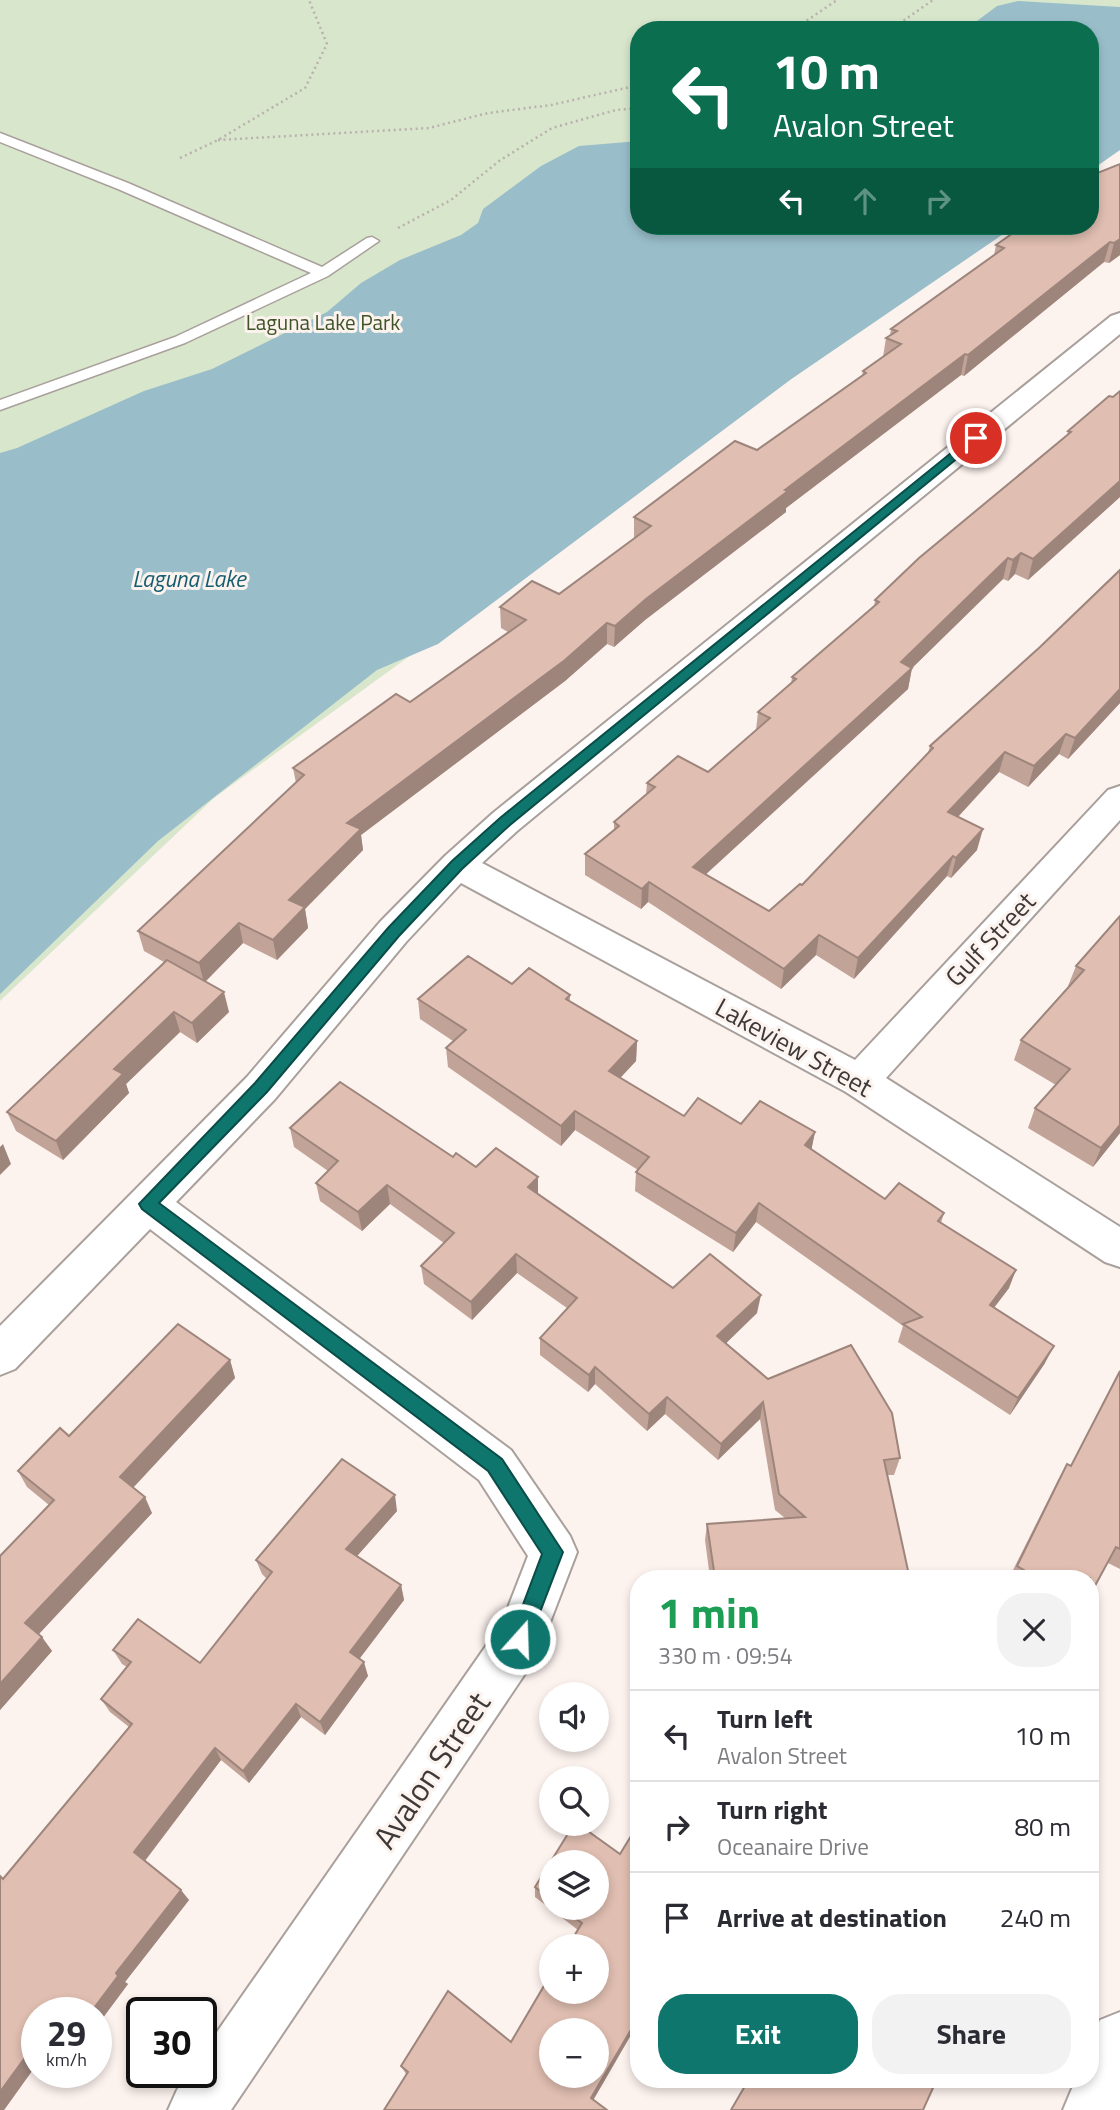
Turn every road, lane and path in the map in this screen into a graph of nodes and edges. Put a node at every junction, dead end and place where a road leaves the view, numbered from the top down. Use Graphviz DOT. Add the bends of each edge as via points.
graph roads {
  1 [pos="309,0"];
  2 [pos="837,0"];
  3 [pos="933,0"];
  4 [pos="806,21"];
  5 [pos="903,21"];
  6 [pos="630,87"];
  7 [pos="630,109"];
  8 [pos="0,137"];
  9 [pos="218,140"];
  10 [pos="180,158"];
  11 [pos="372,241"];
  12 [pos="323,273"];
  13 [pos="1120,321"];
  14 [pos="0,405"];
  15 [pos="1120,797"];
  16 [pos="457,865"];
  17 [pos="860,1080"];
  18 [pos="148,1204"];
  19 [pos="1120,1249"];
  20 [pos="0,1355"];
  21 [pos="1120,2040"];
  22 [pos="197,2110"];
  23 [pos="1092,2110"];
  1 -- 9 [label="path" via="327,44 305,88"];
  2 -- 4 [label="path"];
  3 -- 5 [label="path"];
  6 -- 9 [label="path" via="429,128"];
  7 -- 11 [label="path" via="552,128 499,161 451,200"];
  8 -- 12 [label="lane"];
  9 -- 10 [label="path"];
  11 -- 12 [label="lane"];
  12 -- 14 [label="lane" via="180,340"];
  13 -- 16 [label="street"];
  15 -- 17 [label="street, Gulf Street"];
  16 -- 17 [label="street, Lakeview Street"];
  16 -- 18 [label="street" via="393,932 261,1088"];
  17 -- 19 [label="street, Lakeview Street"];
  18 -- 20 [label="street"];
  18 -- 22 [label="street, Avalon Street" via="495,1465 553,1552 520,1639"];
  21 -- 23 [label="street"];
}
